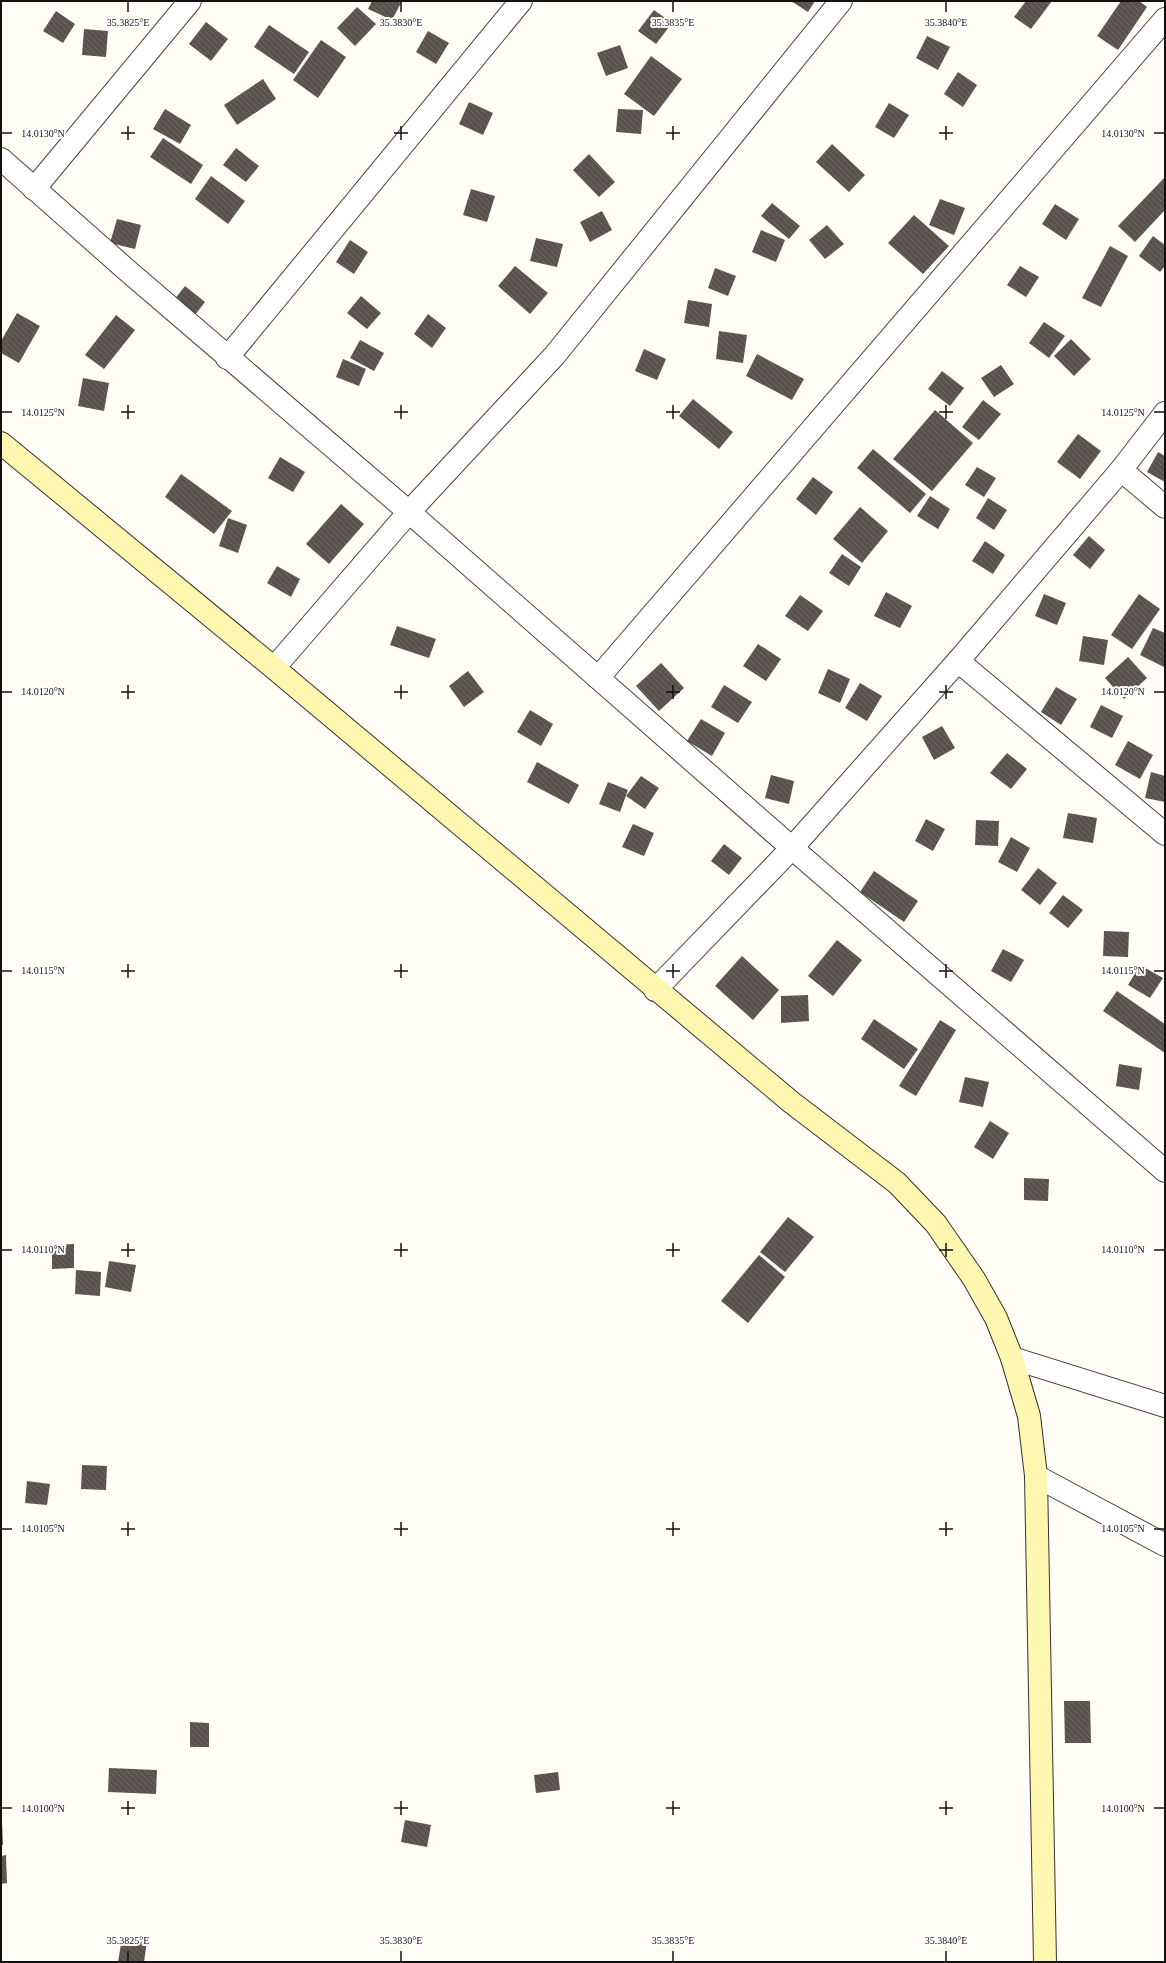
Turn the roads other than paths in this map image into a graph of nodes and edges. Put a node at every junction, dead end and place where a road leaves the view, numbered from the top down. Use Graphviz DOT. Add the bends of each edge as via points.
graph roads {
  1 [pos="190,1"];
  2 [pos="520,1"];
  3 [pos="842,1"];
  4 [pos="1165,19"];
  5 [pos="1,160"];
  6 [pos="34,189"];
  7 [pos="227,358"];
  8 [pos="1165,413"];
  9 [pos="2,446"];
  10 [pos="1121,470"];
  11 [pos="1165,507"];
  12 [pos="409,512"];
  13 [pos="958,661"];
  14 [pos="274,668"];
  15 [pos="598,678"];
  16 [pos="1165,834"];
  17 [pos="792,848"];
  18 [pos="655,990"];
  19 [pos="1165,1171"];
  20 [pos="1012,1358"];
  21 [pos="1165,1406"];
  22 [pos="1036,1476"];
  23 [pos="1165,1546"];
  24 [pos="1045,1962"];
  1 -- 6 [label="street"];
  2 -- 7 [label="street"];
  3 -- 12 [label="street" via="555,355"];
  4 -- 15 [label="street"];
  5 -- 6 [label="street"];
  6 -- 7 [label="street"];
  7 -- 12 [label="street"];
  8 -- 10 [label="street"];
  9 -- 14 [label="main road"];
  10 -- 11 [label="street"];
  10 -- 13 [label="street"];
  12 -- 14 [label="street"];
  12 -- 15 [label="street"];
  13 -- 16 [label="street"];
  13 -- 17 [label="street"];
  14 -- 18 [label="main road"];
  15 -- 17 [label="street"];
  17 -- 18 [label="street"];
  17 -- 19 [label="street"];
  18 -- 20 [label="main road" via="791,1102 897,1183 932,1218 974,1279 996,1318"];
  20 -- 21 [label="street"];
  20 -- 22 [label="main road" via="1029,1416"];
  22 -- 23 [label="street"];
  22 -- 24 [label="main road"];
}
